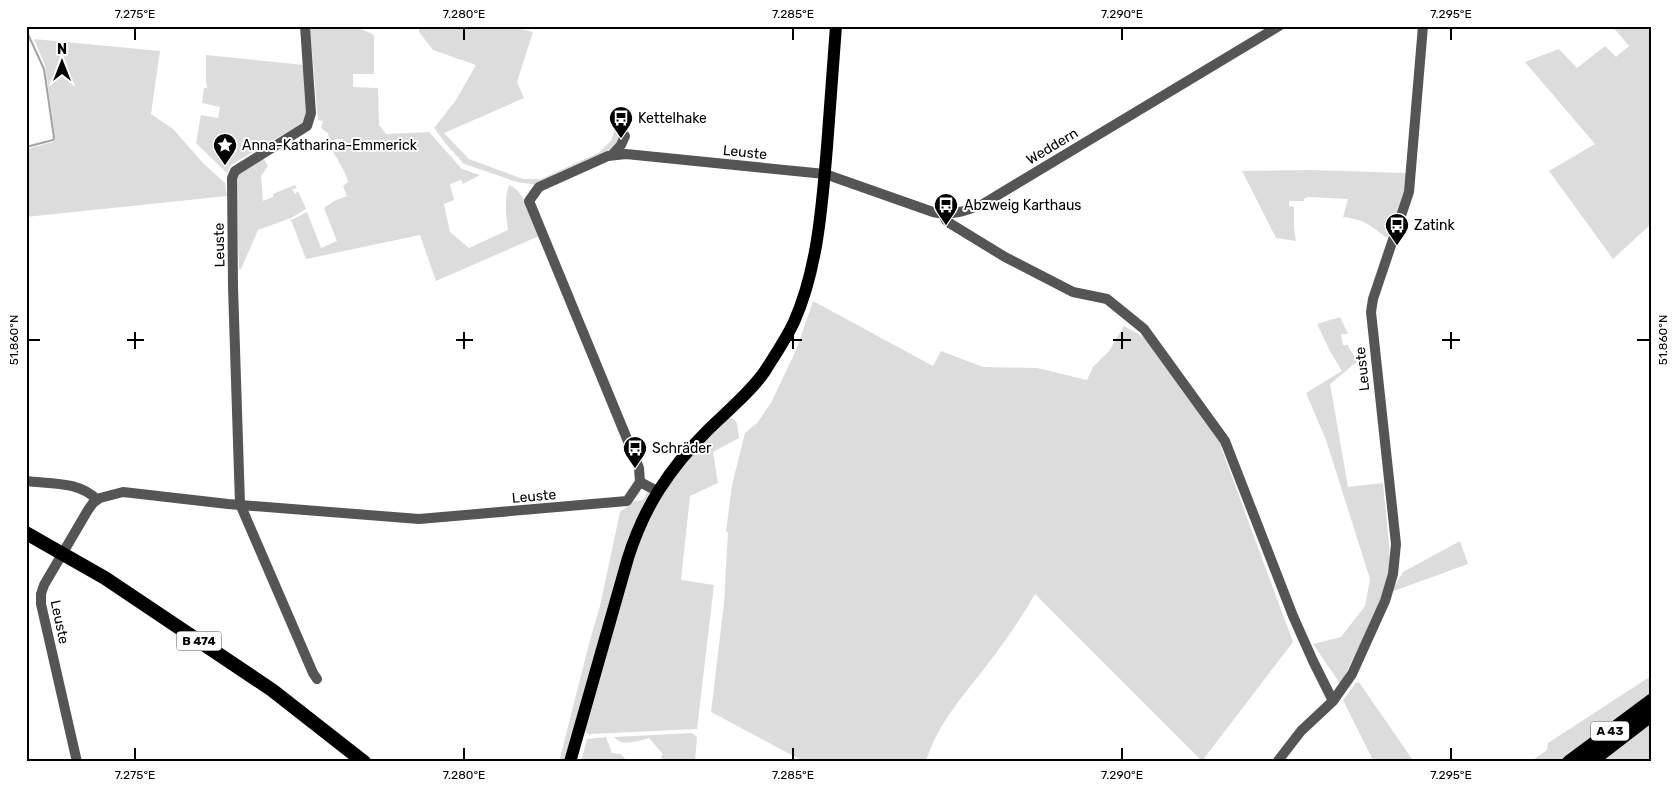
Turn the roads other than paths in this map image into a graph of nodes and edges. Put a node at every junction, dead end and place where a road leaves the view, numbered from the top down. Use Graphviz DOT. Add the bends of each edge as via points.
graph roads {
  1 [pos="305,26"];
  2 [pos="836,26"];
  3 [pos="1279,26"];
  4 [pos="1423,26"];
  5 [pos="612,155"];
  6 [pos="632,155"];
  7 [pos="824,174"];
  8 [pos="943,214"];
  9 [pos="26,481"];
  10 [pos="640,482"];
  11 [pos="657,491"];
  12 [pos="97,500"];
  13 [pos="240,504"];
  14 [pos="26,533"];
  15 [pos="317,679"];
  16 [pos="1333,701"];
  17 [pos="1651,701"];
  18 [pos="1651,715"];
  19 [pos="77,762"];
  20 [pos="364,762"];
  21 [pos="570,762"];
  22 [pos="1277,762"];
  23 [pos="1569,762"];
  24 [pos="1590,762"];
  1 -- 13 [label="street, Leuste" via="311,113 307,126 235,171 232,178"];
  2 -- 7 [label="main road"];
  3 -- 8 [label="street, Weddern" via="983,204 963,212"];
  4 -- 16 [label="street, Leuste" via="1409,192 1371,312 1396,544 1393,574 1385,601 1352,674"];
  5 -- 6 [label="street, Leuste"];
  5 -- 6 [label="street, Leuste" via="625,138"];
  5 -- 10 [label="street, Leuste" via="539,186 529,201 639,468"];
  6 -- 7 [label="street, Leuste"];
  7 -- 8 [label="street, Weddern"];
  7 -- 11 [label="main road" via="812,266 793,322 764,373 679,460"];
  8 -- 16 [label="street" via="951,224 1013,261 1073,292 1107,299 1144,329 1225,441 1293,616"];
  9 -- 12 [label="street" via="78,487"];
  10 -- 11 [label="street"];
  10 -- 13 [label="street, Leuste" via="627,501 622,502 443,518 419,519"];
  11 -- 21 [label="main road" via="636,530"];
  12 -- 13 [label="street, Leuste" via="123,492"];
  12 -- 19 [label="street, Leuste" via="88,510 41,594"];
  13 -- 15 [label="street, Leuste"];
  14 -- 20 [label="highway, B 474" via="105,578 264,685"];
  16 -- 22 [label="street, Leuste" via="1302,731"];
  17 -- 23 [label="highway, A 43"];
  18 -- 24 [label="highway, A 43"];
}
